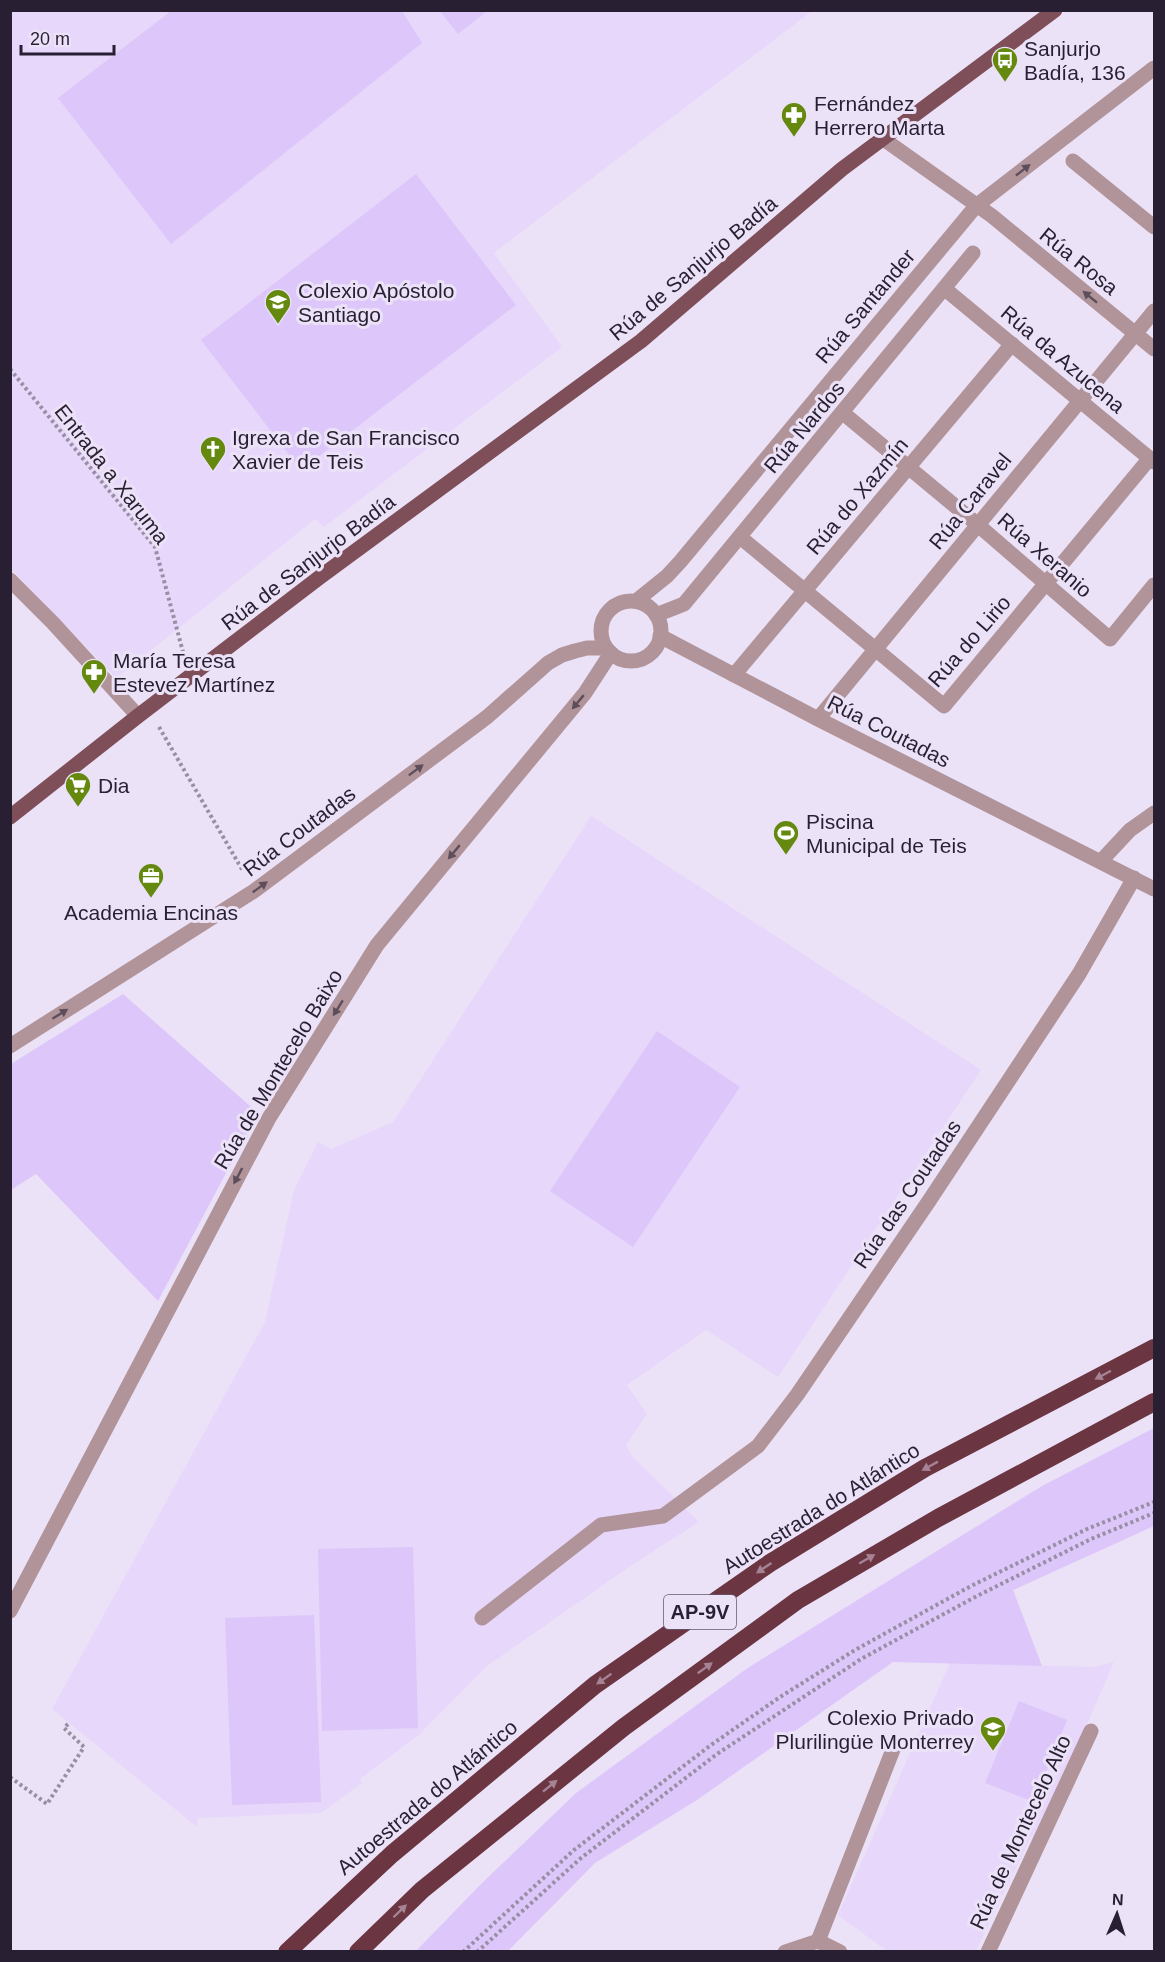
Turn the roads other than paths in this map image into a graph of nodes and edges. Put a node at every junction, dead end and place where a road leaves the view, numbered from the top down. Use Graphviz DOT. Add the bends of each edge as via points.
graph roads {
  1 [pos="1055,10"];
  2 [pos="1155,68"];
  3 [pos="882,138"];
  4 [pos="1073,161"];
  5 [pos="976,206"];
  6 [pos="1155,227"];
  7 [pos="973,254"];
  8 [pos="945,289"];
  9 [pos="1155,311"];
  10 [pos="1135,334"];
  11 [pos="1012,344"];
  12 [pos="1155,349"];
  13 [pos="1081,400"];
  14 [pos="843,414"];
  15 [pos="1152,460"];
  16 [pos="908,468"];
  17 [pos="978,525"];
  18 [pos="740,537"];
  19 [pos="10,580"];
  20 [pos="1046,584"];
  21 [pos="1155,585"];
  22 [pos="805,590"];
  23 [pos="636,601"];
  24 [pos="657,615"];
  25 [pos="660,636"];
  26 [pos="875,649"];
  27 [pos="608,650"];
  28 [pos="734,675"];
  29 [pos="143,712"];
  30 [pos="818,718"];
  31 [pos="1155,813"];
  32 [pos="10,817"];
  33 [pos="1101,861"];
  34 [pos="1134,878"];
  35 [pos="1155,889"];
  36 [pos="10,1046"];
  37 [pos="1155,1348"];
  38 [pos="1155,1402"];
  39 [pos="10,1611"];
  40 [pos="482,1618"];
  41 [pos="1091,1731"];
  42 [pos="894,1747"];
  43 [pos="818,1941"];
  44 [pos="288,1949"];
  45 [pos="358,1952"];
  46 [pos="785,1952"];
  47 [pos="840,1952"];
  48 [pos="988,1952"];
  1 -- 3 [label="main road, Rúa de Sanjurjo Badía"];
  5 -- 2 [label="street, Rúa Santander, one-way"];
  3 -- 5 [label="street"];
  3 -- 29 [label="main road, Rúa de Sanjurjo Badía" via="641,341"];
  4 -- 6 [label="street"];
  10 -- 5 [label="street, Rúa Rosa, one-way"];
  5 -- 23 [label="street, Rúa Santander" via="680,562"];
  7 -- 8 [label="street, Rúa Nardos"];
  8 -- 11 [label="street, Rúa da Azucena"];
  8 -- 14 [label="street, Rúa Nardos"];
  9 -- 10 [label="street, Rúa Caravel"];
  10 -- 12 [label="street, Rúa Rosa"];
  10 -- 13 [label="street, Rúa Caravel"];
  11 -- 13 [label="street, Rúa da Azucena"];
  11 -- 16 [label="street, Rúa do Xazmín"];
  13 -- 15 [label="street, Rúa da Azucena"];
  13 -- 17 [label="street, Rúa Caravel"];
  14 -- 16 [label="street, Rúa Xeranio"];
  14 -- 18 [label="street, Rúa Nardos"];
  15 -- 20 [label="street, Rúa do Lirio"];
  16 -- 17 [label="street, Rúa Xeranio"];
  16 -- 22 [label="street, Rúa do Xazmín"];
  17 -- 20 [label="street, Rúa Xeranio"];
  17 -- 26 [label="street, Rúa Caravel"];
  18 -- 22 [label="street, Rúa do Lirio"];
  18 -- 24 [label="street, Rúa Nardos" via="684,604"];
  19 -- 29 [label="street"];
  20 -- 21 [label="street, Rúa Xeranio" via="1110,639"];
  20 -- 26 [label="street, Rúa do Lirio" via="944,706"];
  22 -- 26 [label="street, Rúa do Lirio"];
  22 -- 28 [label="street, Rúa do Xazmín"];
  23 -- 24 [label="street"];
  23 -- 27 [label="street" via="625,601 604,615 601,638"];
  24 -- 25 [label="street"];
  25 -- 27 [label="street" via="657,647 641,660 618,659"];
  25 -- 28 [label="street, Rúa Coutadas"];
  26 -- 30 [label="street, Rúa Caravel"];
  36 -- 27 [label="street, Rúa Coutadas, one-way" via="254,891 487,717 548,663 587,648"];
  27 -- 39 [label="street, Rúa de Montecelo Baixo, one-way" via="585,693 377,945 268,1118"];
  28 -- 30 [label="street, Rúa Coutadas"];
  29 -- 32 [label="main road, Rúa de Sanjurjo Badía"];
  30 -- 33 [label="street, Rúa Coutadas"];
  31 -- 33 [label="street" via="1130,830"];
  33 -- 34 [label="street, Rúa Coutadas"];
  34 -- 35 [label="street, Rúa Coutadas"];
  34 -- 40 [label="street, Rúa das Coutadas" via="1072,984 929,1201 758,1446 663,1516 602,1525"];
  37 -- 44 [label="highway, Autoestrada do Atlántico / AP-9V, one-way" via="925,1468 770,1563 595,1685 392,1854"];
  45 -- 38 [label="highway, AP-9V, one-way" via="422,1890 624,1727 798,1600 938,1518"];
  41 -- 48 [label="street, Rúa de Montecelo Alto"];
  42 -- 43 [label="street"];
  43 -- 46 [label="street"];
  43 -- 47 [label="street"];
}
